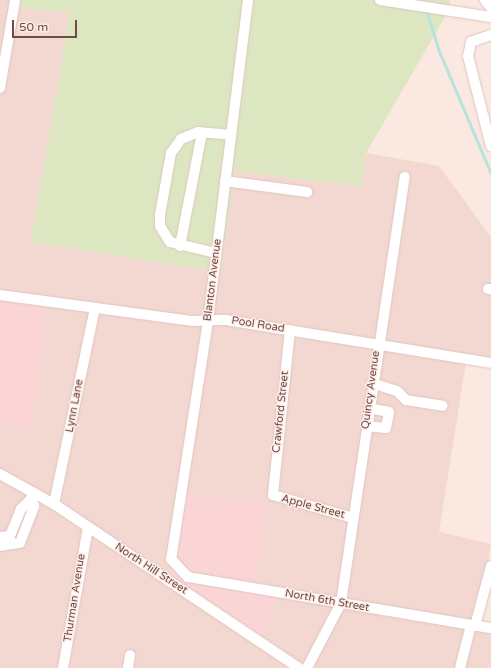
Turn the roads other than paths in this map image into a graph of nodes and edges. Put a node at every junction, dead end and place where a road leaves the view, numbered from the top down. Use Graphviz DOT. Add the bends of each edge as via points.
graph roads {
  1 [pos="15,0"];
  2 [pos="248,0"];
  3 [pos="380,0"];
  4 [pos="485,0"];
  5 [pos="491,8"];
  6 [pos="491,17"];
  7 [pos="491,35"];
  8 [pos="0,88"];
  9 [pos="202,132"];
  10 [pos="231,135"];
  11 [pos="491,146"];
  12 [pos="405,177"];
  13 [pos="225,181"];
  14 [pos="307,192"];
  15 [pos="180,246"];
  16 [pos="216,253"];
  17 [pos="0,295"];
  18 [pos="95,308"];
  19 [pos="208,321"];
  20 [pos="290,330"];
  21 [pos="378,344"];
  22 [pos="491,363"];
  23 [pos="372,383"];
  24 [pos="443,406"];
  25 [pos="368,408"];
  26 [pos="366,426"];
  27 [pos="0,474"];
  28 [pos="273,495"];
  29 [pos="34,496"];
  30 [pos="54,504"];
  31 [pos="353,518"];
  32 [pos="88,528"];
  33 [pos="0,537"];
  34 [pos="0,546"];
  35 [pos="171,559"];
  36 [pos="491,566"];
  37 [pos="341,603"];
  38 [pos="473,625"];
  39 [pos="491,628"];
  40 [pos="130,655"];
  41 [pos="63,668"];
  42 [pos="128,668"];
  43 [pos="299,668"];
  44 [pos="307,668"];
  45 [pos="460,668"];
  1 -- 8 [label="street"];
  2 -- 10 [label="street, Blanton Avenue"];
  3 -- 6 [label="street"];
  4 -- 5 [label="street"];
  7 -- 11 [label="street" via="471,42 468,56"];
  9 -- 10 [label="street"];
  9 -- 15 [label="street"];
  9 -- 15 [label="street" via="181,139 171,153 160,226 170,242"];
  10 -- 13 [label="street, Blanton Avenue"];
  12 -- 21 [label="street, Quincy Avenue"];
  13 -- 14 [label="street"];
  13 -- 16 [label="street, Blanton Avenue"];
  15 -- 16 [label="street"];
  16 -- 19 [label="street, Blanton Avenue"];
  17 -- 18 [label="street, Pool Road"];
  18 -- 19 [label="street, Pool Road"];
  18 -- 30 [label="street, Lynn Lane"];
  19 -- 20 [label="street, Pool Road" via="226,320"];
  19 -- 35 [label="street, Blanton Avenue"];
  20 -- 21 [label="street, Pool Road"];
  20 -- 28 [label="street, Crawford Street"];
  21 -- 22 [label="street, Pool Road"];
  21 -- 23 [label="street, Quincy Avenue"];
  23 -- 24 [label="street" via="397,391 406,400"];
  23 -- 25 [label="street, Quincy Avenue"];
  25 -- 26 [label="street, Quincy Avenue"];
  25 -- 26 [label="street" via="389,412 386,428"];
  26 -- 31 [label="street, Quincy Avenue"];
  27 -- 29 [label="street, North Hill Street"];
  28 -- 31 [label="street, Apple Street"];
  29 -- 30 [label="street, North Hill Street"];
  29 -- 33 [label="street" via="21,509 10,536"];
  29 -- 34 [label="street" via="34,506 20,542"];
  30 -- 32 [label="street, North Hill Street"];
  31 -- 37 [label="street, Quincy Avenue"];
  32 -- 41 [label="street, Thurman Avenue"];
  32 -- 43 [label="street, North Hill Street"];
  35 -- 37 [label="street, North 6th Street" via="188,577"];
  36 -- 38 [label="street"];
  37 -- 38 [label="street, North 6th Street"];
  37 -- 44 [label="street, Quincy Avenue"];
  38 -- 39 [label="street, North 6th Street"];
  38 -- 45 [label="street"];
  40 -- 42 [label="street"];
}
